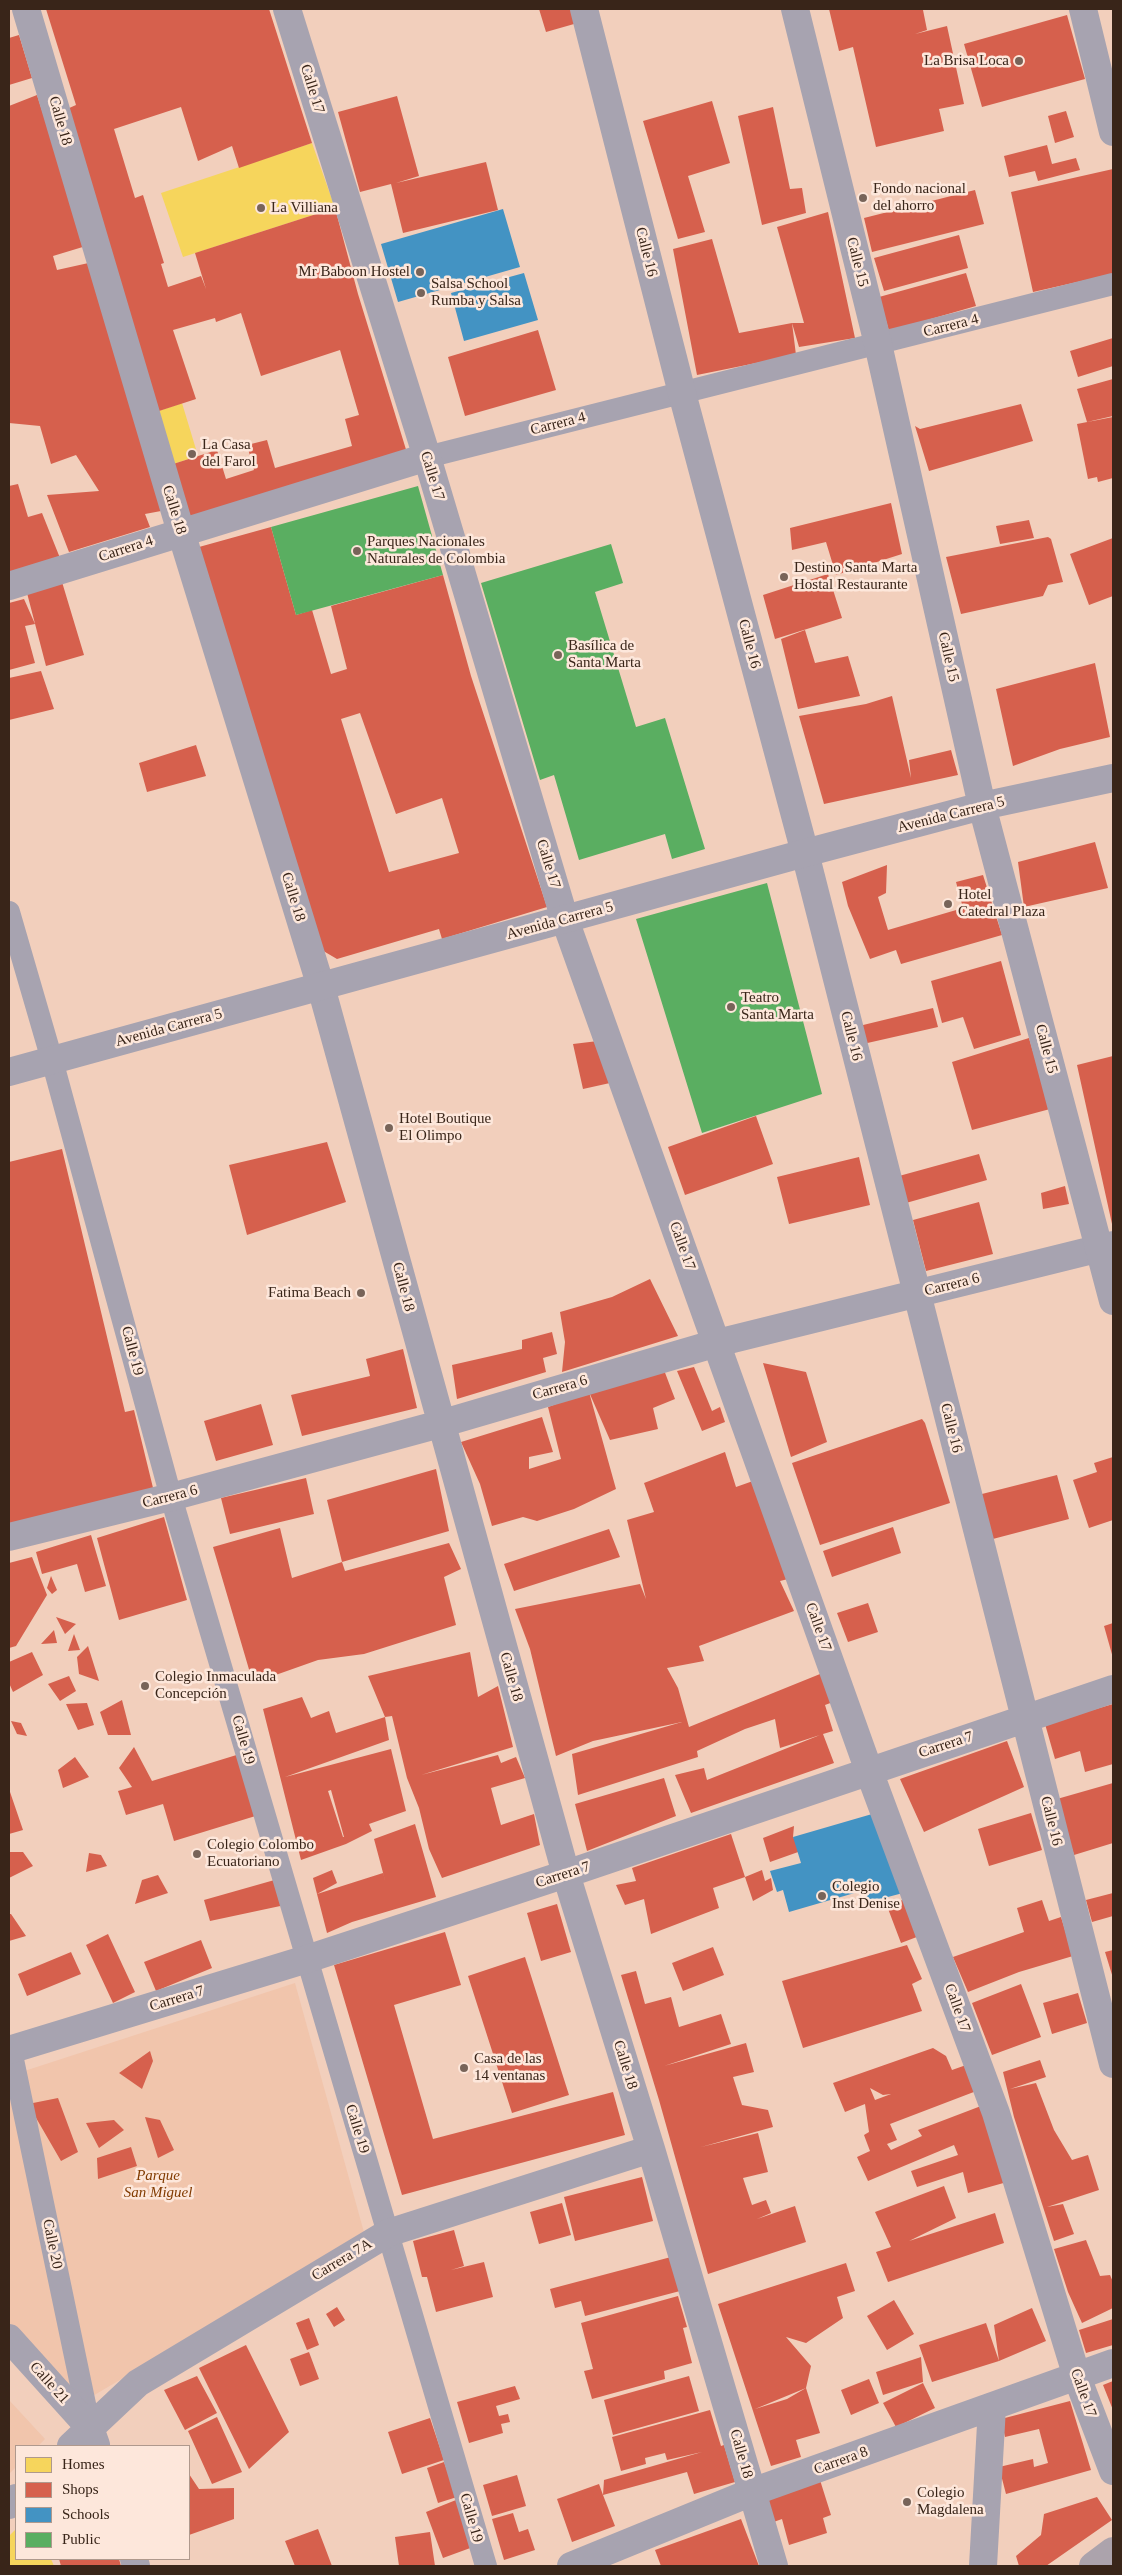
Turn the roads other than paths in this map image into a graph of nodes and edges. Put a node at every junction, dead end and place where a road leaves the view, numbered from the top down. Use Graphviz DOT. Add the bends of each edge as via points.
graph roads {
  1 [pos="26,9"];
  2 [pos="287,9"];
  3 [pos="584,9"];
  4 [pos="795,9"];
  5 [pos="1083,9"];
  6 [pos="1113,132"];
  7 [pos="1113,284"];
  8 [pos="878,344"];
  9 [pos="682,393"];
  10 [pos="427,458"];
  11 [pos="181,532"];
  12 [pos="9,586"];
  13 [pos="1113,778"];
  14 [pos="982,806"];
  15 [pos="805,853"];
  16 [pos="9,912"];
  17 [pos="565,920"];
  18 [pos="321,987"];
  19 [pos="52,1060"];
  20 [pos="9,1072"];
  21 [pos="1106,1247"];
  22 [pos="917,1293"];
  23 [pos="1113,1301"];
  24 [pos="717,1342"];
  25 [pos="440,1424"];
  26 [pos="172,1497"];
  27 [pos="9,1536"];
  28 [pos="1113,1689"];
  29 [pos="1025,1719"];
  30 [pos="869,1771"];
  31 [pos="566,1874"];
  32 [pos="307,1959"];
  33 [pos="10,2047"];
  34 [pos="1113,2064"];
  35 [pos="651,2149"];
  36 [pos="388,2232"];
  37 [pos="9,2338"];
  38 [pos="1113,2363"];
  39 [pos="1077,2377"];
  40 [pos="992,2407"];
  41 [pos="93,2437"];
  42 [pos="73,2445"];
  43 [pos="1113,2471"];
  44 [pos="752,2492"];
  45 [pos="1113,2551"];
  46 [pos="486,2566"];
  47 [pos="571,2566"];
  48 [pos="774,2566"];
  49 [pos="983,2566"];
  50 [pos="1093,2566"];
  1 -- 11 [label="street, Calle 18"];
  2 -- 10 [label="street, Calle 17"];
  3 -- 9 [label="street, Calle 16"];
  4 -- 8 [label="street, Calle 15"];
  5 -- 6 [label="street"];
  7 -- 8 [label="street, Carrera 4"];
  8 -- 9 [label="street, Carrera 4"];
  8 -- 14 [label="street, Calle 15"];
  9 -- 10 [label="street, Carrera 4"];
  9 -- 15 [label="street, Calle 16"];
  10 -- 11 [label="street, Carrera 4"];
  10 -- 17 [label="street, Calle 17"];
  11 -- 12 [label="street, Carrera 4"];
  11 -- 18 [label="street, Calle 18"];
  13 -- 14 [label="street, Avenida Carrera 5"];
  14 -- 15 [label="street, Avenida Carrera 5"];
  14 -- 21 [label="street, Calle 15"];
  15 -- 17 [label="street, Avenida Carrera 5"];
  15 -- 22 [label="street, Calle 16"];
  16 -- 19 [label="street, Calle 19"];
  17 -- 18 [label="street, Avenida Carrera 5"];
  17 -- 24 [label="street, Calle 17"];
  18 -- 19 [label="street, Avenida Carrera 5"];
  18 -- 25 [label="street, Calle 18"];
  19 -- 20 [label="street, Avenida Carrera 5"];
  19 -- 26 [label="street, Calle 19"];
  21 -- 22 [label="street, Carrera 6"];
  21 -- 23 [label="street, Calle 15"];
  22 -- 24 [label="street, Carrera 6"];
  22 -- 29 [label="street, Calle 16"];
  24 -- 25 [label="street, Carrera 6"];
  24 -- 30 [label="street, Calle 17"];
  25 -- 26 [label="street, Carrera 6"];
  25 -- 31 [label="street, Calle 18"];
  26 -- 27 [label="street, Carrera 6"];
  26 -- 32 [label="street, Calle 19"];
  28 -- 29 [label="street, Carrera 7"];
  29 -- 30 [label="street, Carrera 7"];
  29 -- 34 [label="street, Calle 16"];
  30 -- 31 [label="street, Carrera 7"];
  30 -- 39 [label="street, Calle 17" via="996,2114"];
  31 -- 32 [label="street, Carrera 7"];
  31 -- 35 [label="street, Calle 18"];
  32 -- 33 [label="street, Carrera 7"];
  32 -- 36 [label="street, Calle 19"];
  33 -- 41 [label="street, Calle 20"];
  35 -- 36 [label="street, Carrera 7A"];
  35 -- 44 [label="street, Calle 18"];
  36 -- 41 [label="street, Carrera 7A" via="138,2383"];
  36 -- 46 [label="street, Calle 19"];
  37 -- 41 [label="street, Calle 21"];
  38 -- 39 [label="street, Carrera 8"];
  39 -- 40 [label="street, Carrera 8"];
  39 -- 43 [label="street, Calle 17"];
  40 -- 44 [label="street, Carrera 8"];
  40 -- 49 [label="street"];
  41 -- 42 [label="street, Carrera 7A"];
  44 -- 47 [label="street, Carrera 8"];
  44 -- 48 [label="street, Calle 18"];
  45 -- 50 [label="main road"];
}
